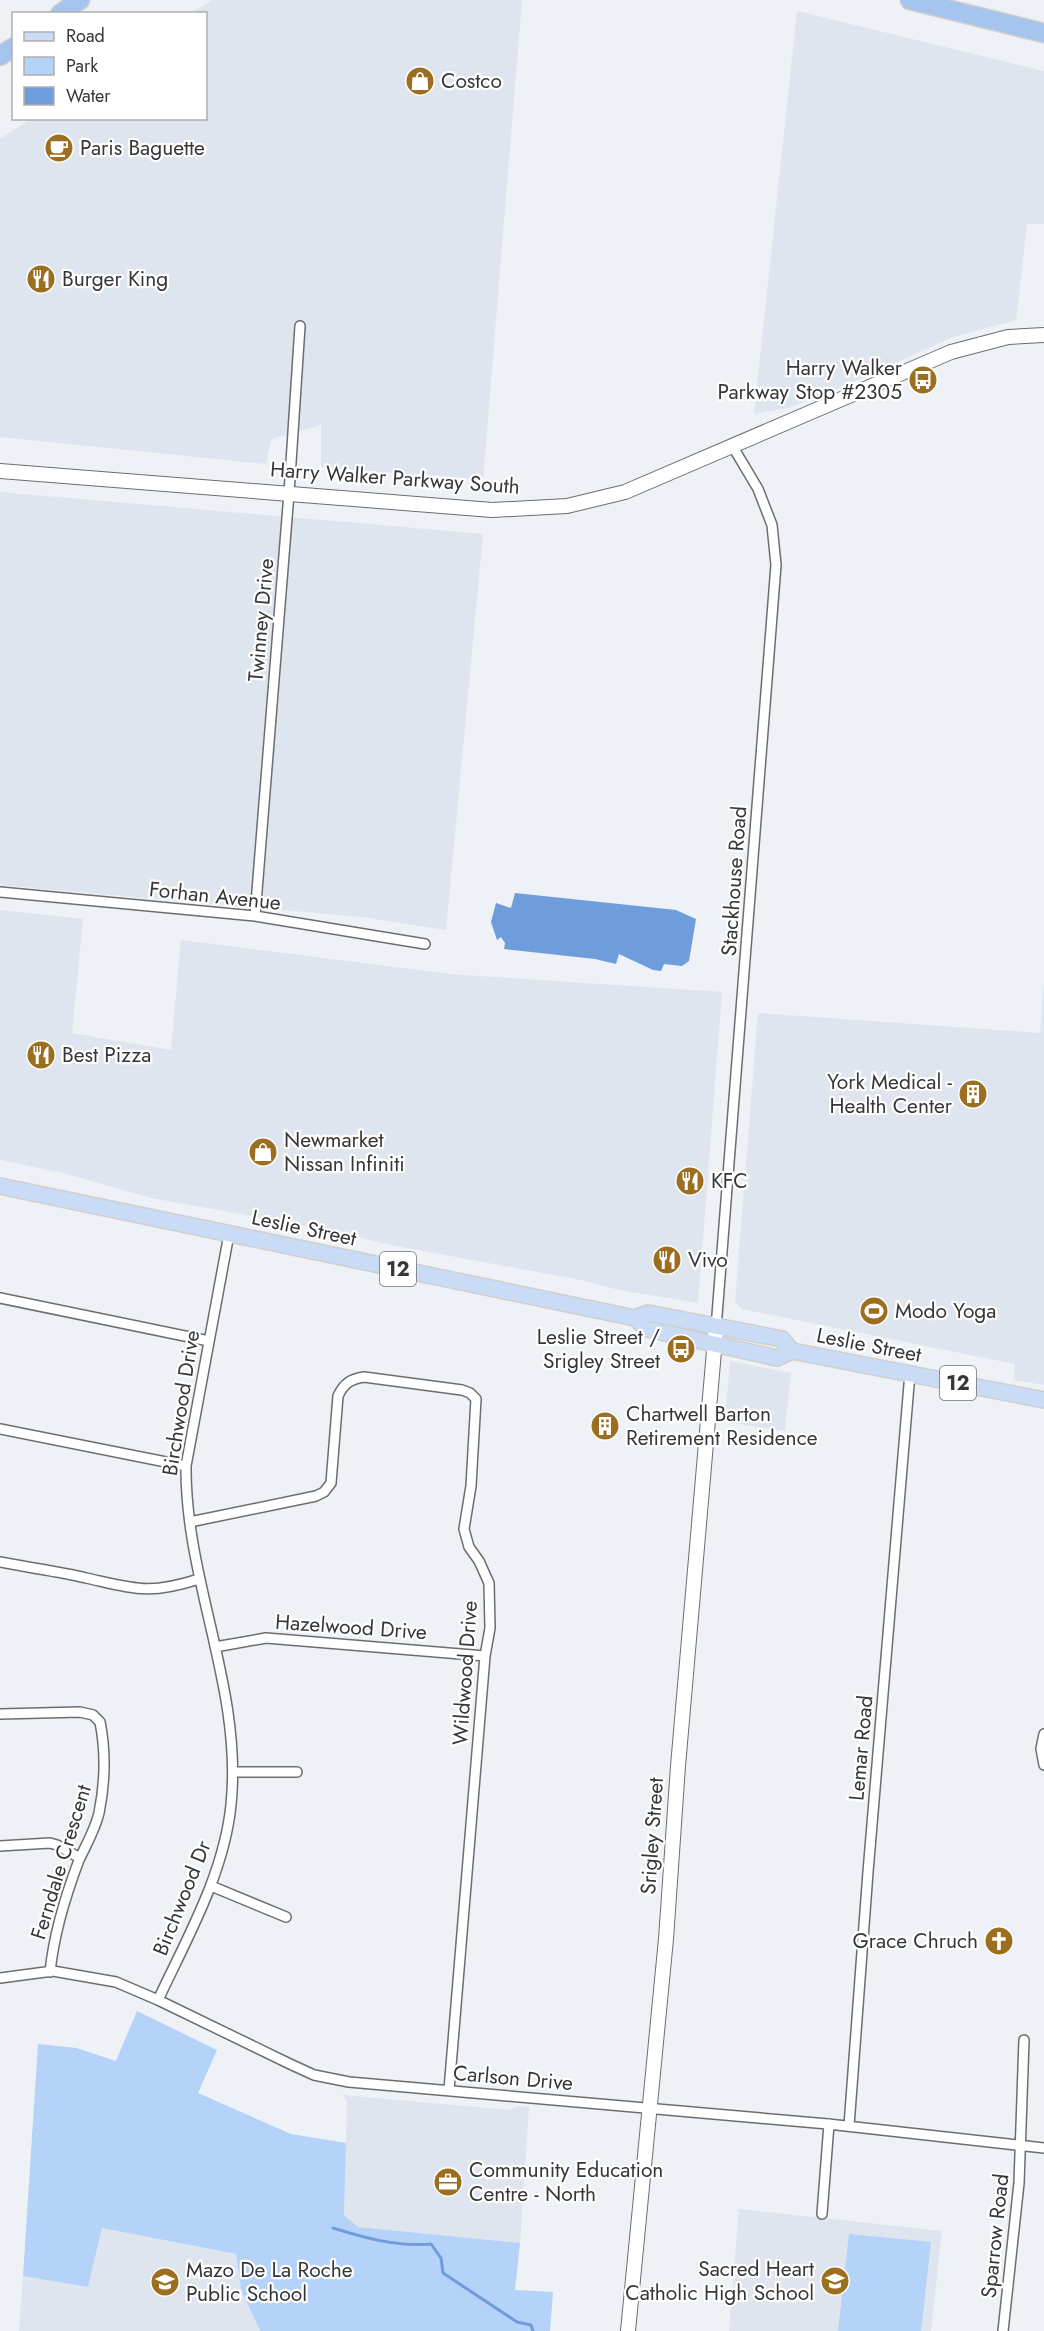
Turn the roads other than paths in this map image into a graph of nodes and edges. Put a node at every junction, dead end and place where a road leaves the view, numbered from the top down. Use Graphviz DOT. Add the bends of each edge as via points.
graph roads {
  1 [pos="80,0"];
  2 [pos="910,0"];
  3 [pos="63,12"];
  4 [pos="1044,33"];
  5 [pos="300,326"];
  6 [pos="1044,335"];
  7 [pos="733,447"];
  8 [pos="0,471"];
  9 [pos="290,493"];
  10 [pos="0,892"];
  11 [pos="255,916"];
  12 [pos="425,944"];
  13 [pos="0,1186"];
  14 [pos="229,1234"];
  15 [pos="0,1298"];
  16 [pos="635,1318"];
  17 [pos="716,1328"];
  18 [pos="209,1341"];
  19 [pos="714,1344"];
  20 [pos="792,1351"];
  21 [pos="910,1373"];
  22 [pos="1044,1400"];
  23 [pos="0,1429"];
  24 [pos="186,1466"];
  25 [pos="190,1522"];
  26 [pos="0,1562"];
  27 [pos="199,1579"];
  28 [pos="215,1647"];
  29 [pos="485,1656"];
  30 [pos="0,1713"];
  31 [pos="1044,1734"];
  32 [pos="1044,1765"];
  33 [pos="233,1772"];
  34 [pos="297,1772"];
  35 [pos="0,1846"];
  36 [pos="80,1858"];
  37 [pos="211,1886"];
  38 [pos="286,1917"];
  39 [pos="50,1972"];
  40 [pos="0,1978"];
  41 [pos="158,2000"];
  42 [pos="1024,2040"];
  43 [pos="449,2090"];
  44 [pos="648,2108"];
  45 [pos="829,2124"];
  46 [pos="849,2126"];
  47 [pos="1021,2145"];
  48 [pos="1044,2148"];
  49 [pos="822,2214"];
  50 [pos="628,2331"];
  51 [pos="1003,2331"];
  1 -- 3 [label="highway"];
  2 -- 4 [label="highway"];
  5 -- 9 [label="street, Twinney Drive"];
  6 -- 7 [label="street, Harry Walker Parkway South" via="1008,337 951,352"];
  7 -- 9 [label="street, Harry Walker Parkway South" via="625,492 567,506 492,510"];
  7 -- 17 [label="street, Stackhouse Road" via="758,489 772,525 776,565"];
  8 -- 9 [label="street, Harry Walker Parkway South"];
  9 -- 11 [label="street, Twinney Drive"];
  10 -- 11 [label="street, Forhan Avenue"];
  11 -- 12 [label="street, Forhan Avenue"];
  13 -- 14 [label="main road, Leslie Street / 12"];
  14 -- 16 [label="main road, Leslie Street / 12"];
  14 -- 18 [label="street, Birchwood Drive"];
  15 -- 18 [label="street"];
  16 -- 17 [label="main road, Leslie Street / 12" via="648,1313"];
  16 -- 19 [label="main road, Leslie Street / 12" via="647,1329"];
  17 -- 19 [label="street, Srigley Street"];
  17 -- 20 [label="main road, Leslie Street / 12" via="782,1339"];
  18 -- 24 [label="street, Birchwood Drive"];
  19 -- 20 [label="main road, Leslie Street / 12" via="777,1358"];
  19 -- 44 [label="street, Srigley Street" via="666,1939"];
  20 -- 21 [label="main road, Leslie Street / 12"];
  21 -- 22 [label="main road, Leslie Street / 12"];
  21 -- 46 [label="street, Lemar Road"];
  23 -- 24 [label="street"];
  24 -- 25 [label="street, Birchwood Drive"];
  25 -- 27 [label="street, Birchwood Drive"];
  25 -- 29 [label="street, Wildwood Drive" via="324,1492 331,1483 338,1396 350,1380 364,1377 470,1393 476,1399 471,1486 464,1529 469,1547 489,1583 490,1628"];
  26 -- 27 [label="street" via="137,1590 173,1587"];
  27 -- 28 [label="street"];
  28 -- 29 [label="street, Hazelwood Drive" via="266,1638"];
  28 -- 33 [label="street"];
  29 -- 43 [label="street, Wildwood Drive"];
  30 -- 36 [label="street, Ferndale Crescent" via="80,1712 93,1715 100,1722 104,1783 98,1816"];
  31 -- 32 [label="street"];
  33 -- 34 [label="street"];
  33 -- 37 [label="street, Birchwood Dr" via="225,1842"];
  35 -- 36 [label="street" via="50,1843"];
  36 -- 39 [label="street, Ferndale Crescent" via="61,1911"];
  37 -- 38 [label="street"];
  37 -- 41 [label="street, Birchwood Dr"];
  39 -- 40 [label="street, Carlson Drive"];
  39 -- 41 [label="street, Carlson Drive" via="116,1982"];
  41 -- 43 [label="street, Carlson Drive" via="314,2075 349,2082"];
  42 -- 47 [label="street, Sparrow Road"];
  43 -- 44 [label="street, Carlson Drive"];
  44 -- 45 [label="street, Carlson Drive"];
  44 -- 50 [label="street, Srigley Street"];
  45 -- 46 [label="street, Carlson Drive"];
  45 -- 49 [label="street"];
  46 -- 47 [label="street, Carlson Drive"];
  47 -- 48 [label="street, Carlson Drive"];
  47 -- 51 [label="street, Sparrow Road"];
}
